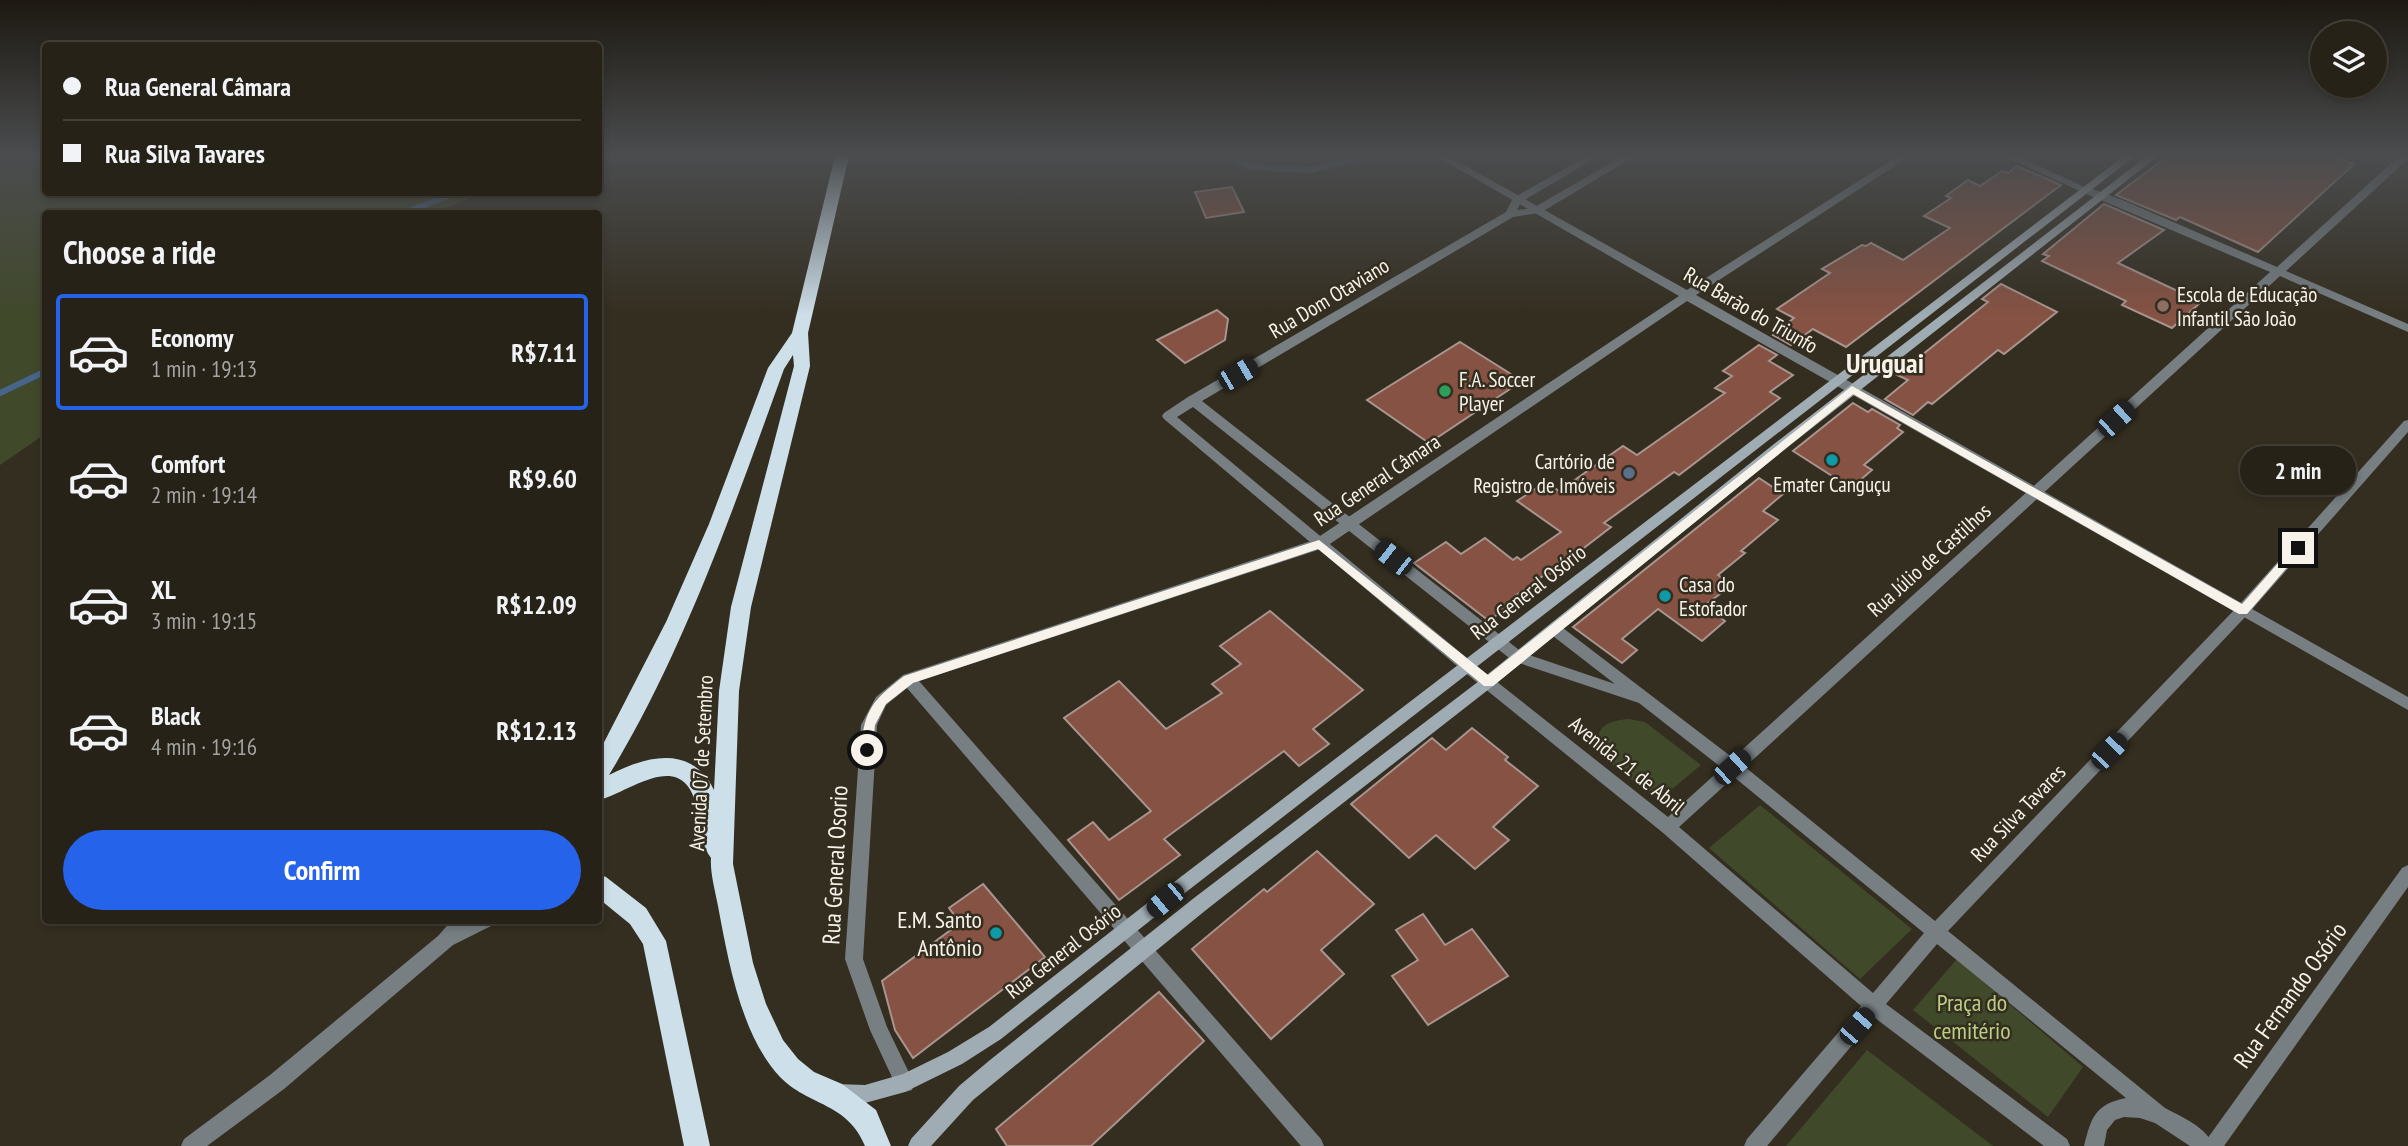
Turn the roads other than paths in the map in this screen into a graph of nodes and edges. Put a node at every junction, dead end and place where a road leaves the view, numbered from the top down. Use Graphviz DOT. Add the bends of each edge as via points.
graph roads {
  1 [pos="829,209"];
  2 [pos="1512,209"];
  3 [pos="1533,209"];
  4 [pos="1539,209"];
  5 [pos="1822,209"];
  6 [pos="2070,209"];
  7 [pos="2072,209"];
  8 [pos="2136,209"];
  9 [pos="2346,209"];
  10 [pos="1536,211"];
  11 [pos="1510,214"];
  12 [pos="2278,271"];
  13 [pos="1688,295"];
  14 [pos="2408,328"];
  15 [pos="800,333"];
  16 [pos="1837,381"];
  17 [pos="1852,390"];
  18 [pos="1192,400"];
  19 [pos="1168,416"];
  20 [pos="2408,424"];
  21 [pos="2035,492"];
  22 [pos="1351,524"];
  23 [pos="1319,544"];
  24 [pos="2243,610"];
  25 [pos="1554,629"];
  26 [pos="1500,642"];
  27 [pos="1518,657"];
  28 [pos="1468,667"];
  29 [pos="908,679"];
  30 [pos="1488,682"];
  31 [pos="1648,702"];
  32 [pos="2408,704"];
  33 [pos="869,725"];
  34 [pos="602,767"];
  35 [pos="1732,767"];
  36 [pos="602,789"];
  37 [pos="1668,827"];
  38 [pos="722,864"];
  39 [pos="2408,873"];
  40 [pos="602,887"];
  41 [pos="460,924"];
  42 [pos="478,924"];
  43 [pos="1128,930"];
  44 [pos="1937,931"];
  45 [pos="444,942"];
  46 [pos="1145,950"];
  47 [pos="1874,1006"];
  48 [pos="905,1083"];
  49 [pos="833,1093"];
  50 [pos="2157,1112"];
  51 [pos="191,1146"];
  52 [pos="697,1146"];
  53 [pos="878,1146"];
  54 [pos="918,1146"];
  55 [pos="1314,1146"];
  56 [pos="1754,1146"];
  57 [pos="2060,1146"];
  58 [pos="2094,1146"];
  59 [pos="2204,1146"];
  60 [pos="2212,1146"];
  1 -- 15 [label="highway, Avenida 07 de Setembro"];
  2 -- 11 [label="street"];
  3 -- 10 [label="street, Rua Barão do Triunfo"];
  4 -- 10 [label="street, Rua Dom Otaviano"];
  5 -- 13 [label="street, Rua General Câmara"];
  6 -- 16 [label="main road, Rua General Osório"];
  7 -- 17 [label="main road, Rua General Osório"];
  8 -- 12 [label="street"];
  9 -- 12 [label="street, Rua Júlio de Castilhos"];
  10 -- 11 [label="street, Rua Dom Otaviano"];
  10 -- 13 [label="street, Rua Barão do Triunfo"];
  11 -- 18 [label="street, Rua Dom Otaviano"];
  12 -- 14 [label="street"];
  12 -- 21 [label="street, Rua Júlio de Castilhos"];
  13 -- 16 [label="street, Rua Barão do Triunfo"];
  13 -- 22 [label="street, Rua General Câmara"];
  15 -- 34 [label="highway, Avenida 07 de Setembro" via="776,368 676,622"];
  15 -- 38 [label="highway, Avenida 07 de Setembro" via="802,366 741,607 729,691"];
  16 -- 17 [label="street, Rua Barão do Triunfo"];
  16 -- 26 [label="main road, Rua General Osório"];
  17 -- 21 [label="street, Rua Barão do Triunfo"];
  17 -- 25 [label="main road, Rua General Osório"];
  18 -- 19 [label="street, Rua Dom Otaviano"];
  18 -- 22 [label="street, Avenida 21 de Abril"];
  19 -- 23 [label="street, Avenida 21 de Abril"];
  20 -- 24 [label="street, Rua Silva Tavares"];
  21 -- 24 [label="street, Rua Barão do Triunfo"];
  21 -- 35 [label="street, Rua Júlio de Castilhos"];
  22 -- 23 [label="street, Rua General Câmara"];
  22 -- 26 [label="street, Avenida 21 de Abril"];
  23 -- 28 [label="street, Avenida 21 de Abril"];
  23 -- 29 [label="street, Rua General Câmara"];
  24 -- 32 [label="street, Rua Barão do Triunfo"];
  24 -- 44 [label="street, Rua Silva Tavares"];
  25 -- 27 [label="main road, Rua General Osório"];
  25 -- 31 [label="street, Avenida 21 de Abril"];
  26 -- 27 [label="street, Avenida 21 de Abril"];
  26 -- 28 [label="main road, Rua General Osório"];
  27 -- 30 [label="main road, Rua General Osório"];
  27 -- 31 [label="street, Avenida 21 de Abril"];
  28 -- 30 [label="street, Avenida 21 de Abril"];
  28 -- 43 [label="main road, Rua General Osório"];
  29 -- 33 [label="street, Rua General Câmara" via="881,701"];
  29 -- 43 [label="street"];
  30 -- 37 [label="street, Avenida 21 de Abril"];
  30 -- 46 [label="main road, Rua General Osório"];
  31 -- 35 [label="street, Avenida 21 de Abril"];
  33 -- 48 [label="street, Rua General Osorio" via="854,959 879,1030"];
  35 -- 37 [label="street, Rua Júlio de Castilhos"];
  35 -- 44 [label="street, Avenida 21 de Abril"];
  36 -- 38 [label="highway" via="640,771 666,766 687,771 701,785"];
  37 -- 47 [label="street, Avenida 21 de Abril"];
  38 -- 49 [label="highway, Avenida 07 de Setembro" via="740,963 774,1049 805,1081"];
  39 -- 60 [label="street, Rua Fernando Osório"];
  40 -- 52 [label="highway" via="638,916 654,941"];
  41 -- 45 [label="street"];
  42 -- 45 [label="street"];
  43 -- 46 [label="street"];
  43 -- 48 [label="main road, Rua General Osório" via="995,1033"];
  44 -- 47 [label="street, Rua Silva Tavares"];
  44 -- 50 [label="street, Avenida 21 de Abril"];
  45 -- 51 [label="street" via="277,1082"];
  46 -- 54 [label="main road, Rua General Osório" via="966,1093"];
  46 -- 55 [label="street"];
  47 -- 56 [label="street, Rua Silva Tavares"];
  47 -- 57 [label="street, Avenida 21 de Abril"];
  48 -- 49 [label="main road, Rua General Osório" via="865,1094"];
  49 -- 53 [label="highway, Avenida 07 de Setembro" via="867,1119"];
  50 -- 58 [label="street" via="2117,1109 2103,1117"];
  50 -- 59 [label="street, Avenida 21 de Abril" via="2178,1122"];
}
